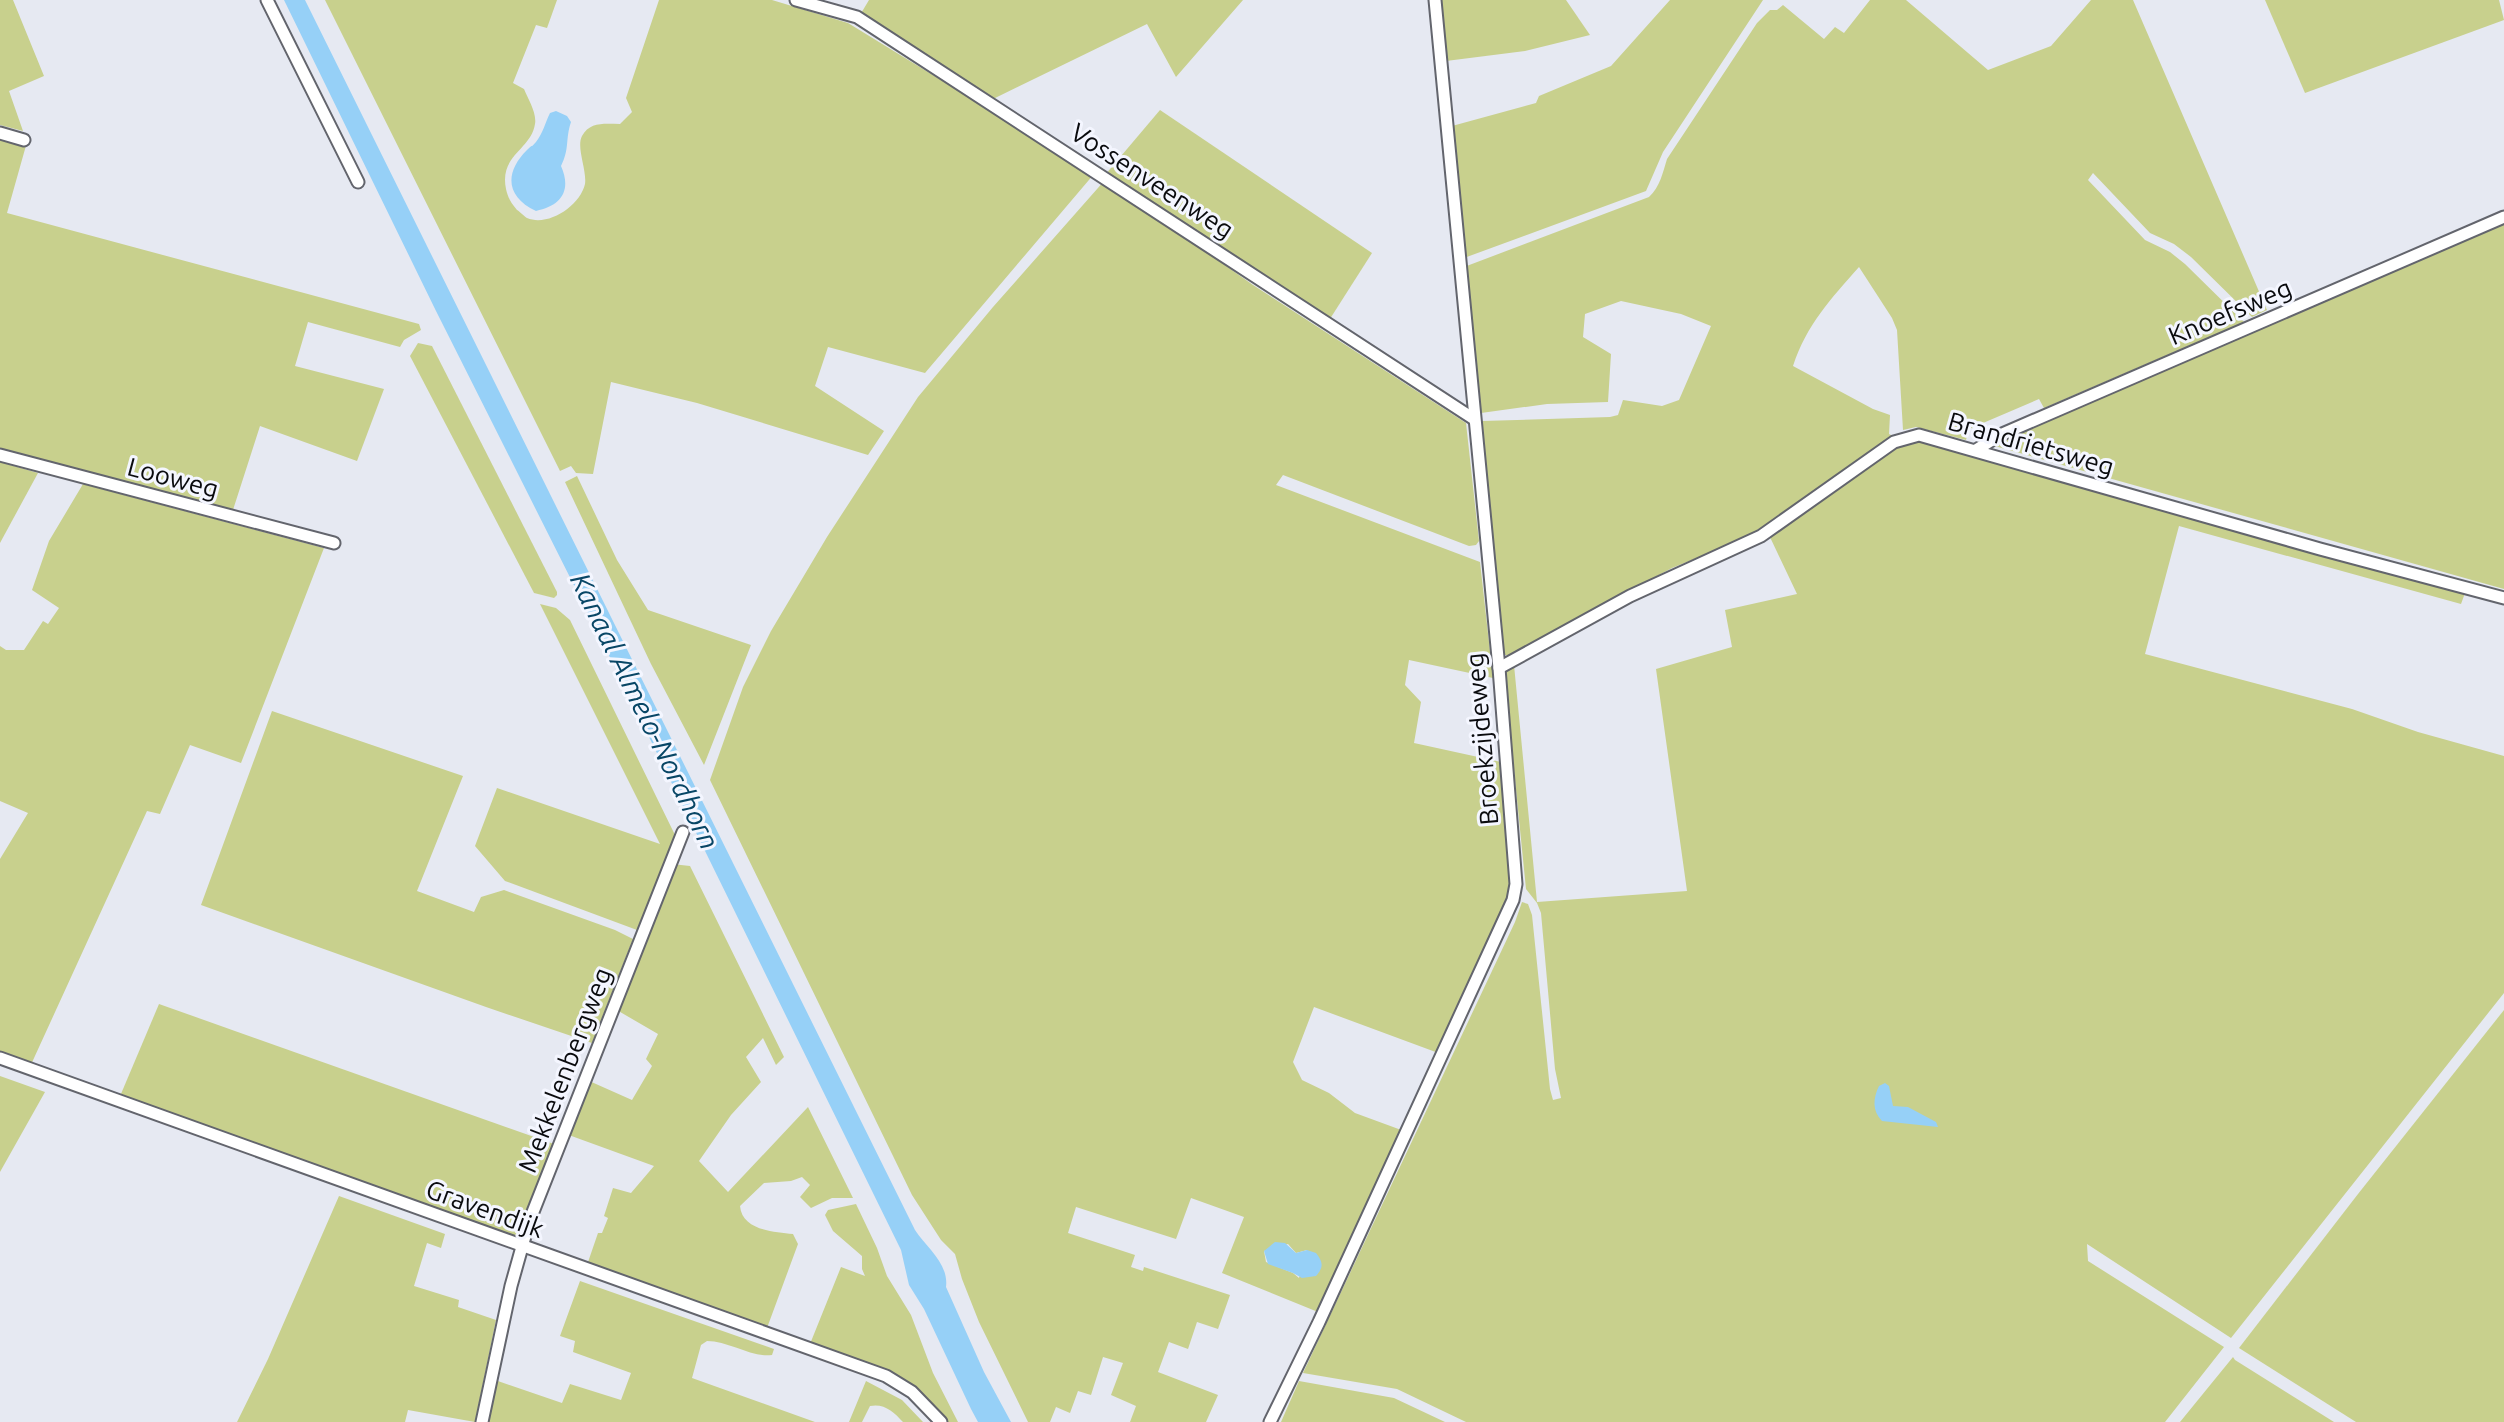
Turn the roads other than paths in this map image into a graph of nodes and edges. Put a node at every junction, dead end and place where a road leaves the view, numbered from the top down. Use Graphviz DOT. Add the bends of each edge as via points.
graph roads {
  1 [pos="267,0"];
  2 [pos="796,0"];
  3 [pos="1435,0"];
  4 [pos="0,133"];
  5 [pos="24,140"];
  6 [pos="358,182"];
  7 [pos="2504,217"];
  8 [pos="1474,419"];
  9 [pos="1976,450"];
  10 [pos="0,455"];
  11 [pos="334,543"];
  12 [pos="2504,598"];
  13 [pos="1499,668"];
  14 [pos="683,832"];
  15 [pos="0,1058"];
  16 [pos="522,1246"];
  17 [pos="482,1422"];
  18 [pos="941,1422"];
  19 [pos="1270,1422"];
  1 -- 6 [label="street"];
  2 -- 8 [label="street, Vossenveenweg" via="857,17"];
  3 -- 8 [label="street, Broekzijdeweg"];
  4 -- 5 [label="street"];
  7 -- 9 [label="street, Knoefsweg" via="2000,435"];
  8 -- 13 [label="street, Broekzijdeweg"];
  9 -- 12 [label="street, Brandrietsweg"];
  9 -- 13 [label="street, Brandrietsweg" via="1919,435 1894,442 1761,536 1630,596"];
  10 -- 11 [label="street, Looweg"];
  13 -- 19 [label="street, Broekzijdeweg" via="1513,900"];
  14 -- 16 [label="street, Mekkelenbergweg"];
  15 -- 16 [label="street, Gravendijk"];
  16 -- 17 [label="street, Mekkelenbergweg"];
  16 -- 18 [label="street, Gravendijk" via="886,1376 912,1392"];
}
